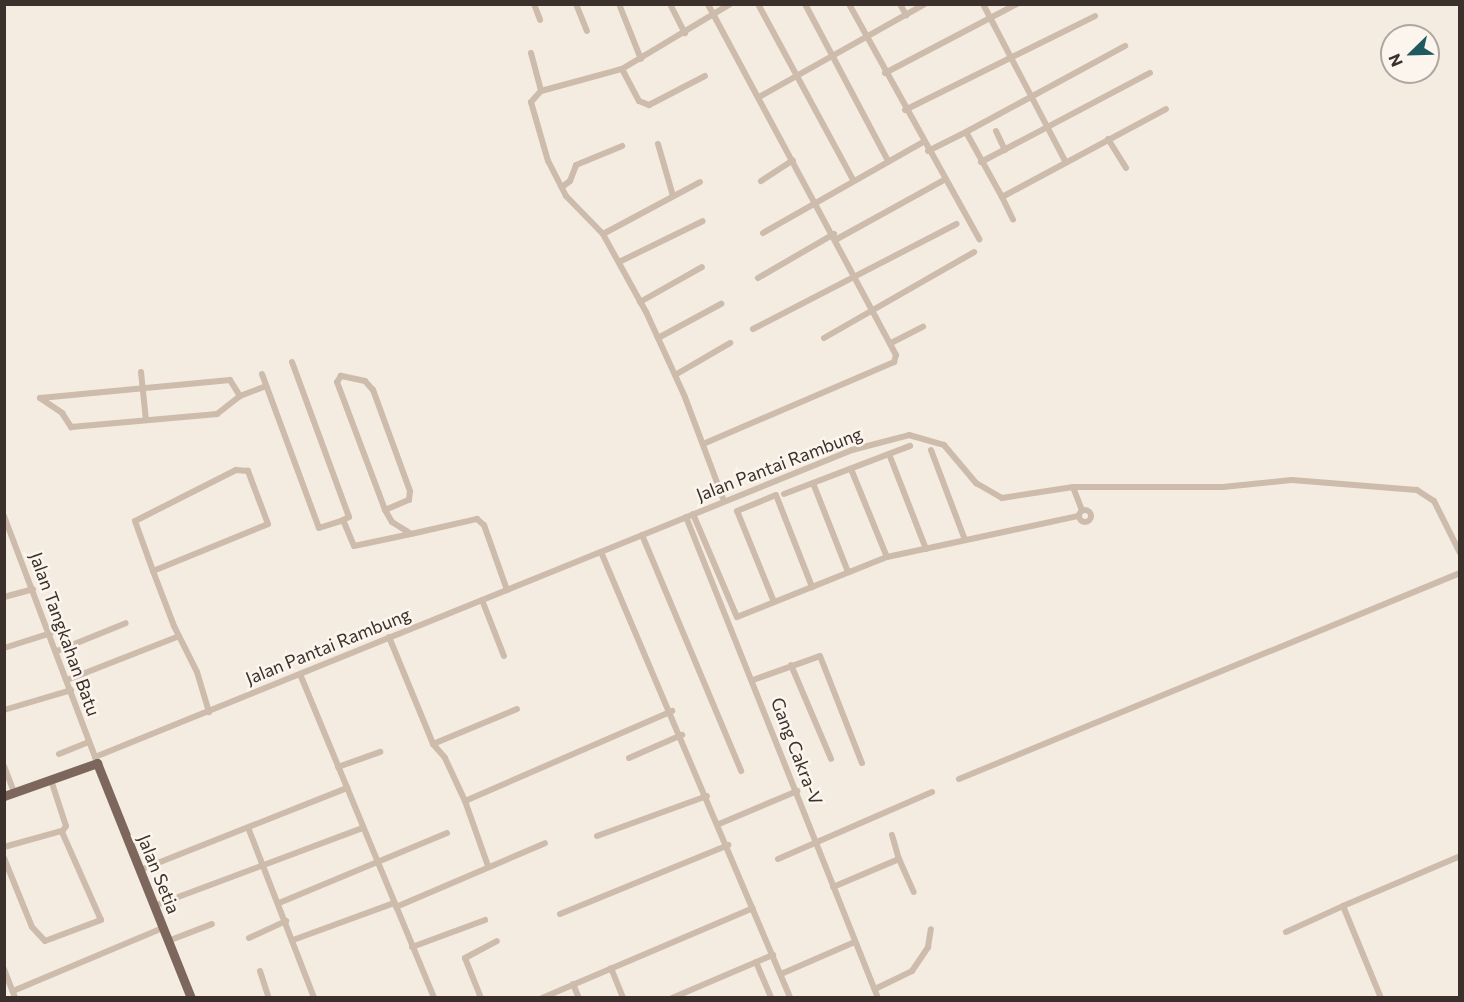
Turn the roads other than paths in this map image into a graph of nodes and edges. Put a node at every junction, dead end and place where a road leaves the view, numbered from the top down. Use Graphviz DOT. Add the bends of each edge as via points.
graph roads {
  1 [pos="534,4"];
  2 [pos="576,4"];
  3 [pos="619,4"];
  4 [pos="670,4"];
  5 [pos="708,4"];
  6 [pos="730,4"];
  7 [pos="758,4"];
  8 [pos="805,4"];
  9 [pos="849,4"];
  10 [pos="900,4"];
  11 [pos="925,4"];
  12 [pos="983,4"];
  13 [pos="1017,4"];
  14 [pos="714,15"];
  15 [pos="906,15"];
  16 [pos="1095,16"];
  17 [pos="990,19"];
  18 [pos="540,20"];
  19 [pos="587,31"];
  20 [pos="685,33"];
  21 [pos="866,38"];
  22 [pos="1125,46"];
  23 [pos="531,53"];
  24 [pos="1009,55"];
  25 [pos="832,56"];
  26 [pos="641,59"];
  27 [pos="622,69"];
  28 [pos="885,73"];
  29 [pos="1150,73"];
  30 [pos="705,76"];
  31 [pos="797,76"];
  32 [pos="541,91"];
  33 [pos="759,97"];
  34 [pos="1031,98"];
  35 [pos="1166,109"];
  36 [pos="905,110"];
  37 [pos="1047,128"];
  38 [pos="996,131"];
  39 [pos="966,132"];
  40 [pos="1108,139"];
  41 [pos="923,142"];
  42 [pos="658,144"];
  43 [pos="622,147"];
  44 [pos="1005,150"];
  45 [pos="928,151"];
  46 [pos="793,160"];
  47 [pos="888,161"];
  48 [pos="981,162"];
  49 [pos="1066,163"];
  50 [pos="1126,168"];
  51 [pos="853,180"];
  52 [pos="944,180"];
  53 [pos="760,181"];
  54 [pos="700,182"];
  55 [pos="562,187"];
  56 [pos="674,196"];
  57 [pos="1002,197"];
  58 [pos="816,202"];
  59 [pos="703,220"];
  60 [pos="1013,220"];
  61 [pos="956,224"];
  62 [pos="763,233"];
  63 [pos="603,234"];
  64 [pos="835,236"];
  65 [pos="979,239"];
  66 [pos="974,252"];
  67 [pos="619,262"];
  68 [pos="702,267"];
  69 [pos="855,274"];
  70 [pos="758,278"];
  71 [pos="640,302"];
  72 [pos="721,304"];
  73 [pos="875,308"];
  74 [pos="924,327"];
  75 [pos="753,329"];
  76 [pos="657,338"];
  77 [pos="824,338"];
  78 [pos="730,343"];
  79 [pos="891,343"];
  80 [pos="292,362"];
  81 [pos="141,372"];
  82 [pos="262,374"];
  83 [pos="675,375"];
  84 [pos="266,386"];
  85 [pos="143,388"];
  86 [pos="240,396"];
  87 [pos="146,420"];
  88 [pos="703,444"];
  89 [pos="910,446"];
  90 [pos="931,450"];
  91 [pos="889,454"];
  92 [pos="851,469"];
  93 [pos="813,483"];
  94 [pos="1073,487"];
  95 [pos="784,494"];
  96 [pos="724,501"];
  97 [pos="385,510"];
  98 [pos="693,514"];
  99 [pos="4,516"];
  100 [pos="686,517"];
  101 [pos="343,520"];
  102 [pos="411,534"];
  103 [pos="642,535"];
  104 [pos="965,540"];
  105 [pos="926,549"];
  106 [pos="601,552"];
  107 [pos="1460,553"];
  108 [pos="887,557"];
  109 [pos="153,571"];
  110 [pos="848,572"];
  111 [pos="1460,573"];
  112 [pos="812,586"];
  113 [pos="33,589"];
  114 [pos="507,590"];
  115 [pos="4,597"];
  116 [pos="482,600"];
  117 [pos="774,602"];
  118 [pos="126,623"];
  119 [pos="51,633"];
  120 [pos="179,636"];
  121 [pos="389,637"];
  122 [pos="4,648"];
  123 [pos="57,651"];
  124 [pos="504,656"];
  125 [pos="791,665"];
  126 [pos="300,674"];
  127 [pos="67,680"];
  128 [pos="753,680"];
  129 [pos="71,690"];
  130 [pos="517,709"];
  131 [pos="4,710"];
  132 [pos="672,711"];
  133 [pos="209,712"];
  134 [pos="682,735"];
  135 [pos="89,742"];
  136 [pos="433,744"];
  137 [pos="380,752"];
  138 [pos="59,754"];
  139 [pos="629,758"];
  140 [pos="831,759"];
  141 [pos="96,760"];
  142 [pos="862,763"];
  143 [pos="4,766"];
  144 [pos="338,767"];
  145 [pos="741,771"];
  146 [pos="959,779"];
  147 [pos="51,780"];
  148 [pos="347,788"];
  149 [pos="796,791"];
  150 [pos="932,792"];
  151 [pos="9,794"];
  152 [pos="707,796"];
  153 [pos="465,801"];
  154 [pos="719,824"];
  155 [pos="363,828"];
  156 [pos="249,830"];
  157 [pos="61,831"];
  158 [pos="447,834"];
  159 [pos="892,835"];
  160 [pos="597,836"];
  161 [pos="545,843"];
  162 [pos="728,845"];
  163 [pos="817,845"];
  164 [pos="4,846"];
  165 [pos="1460,856"];
  166 [pos="4,858"];
  167 [pos="778,859"];
  168 [pos="899,859"];
  169 [pos="378,862"];
  170 [pos="262,864"];
  171 [pos="488,866"];
  172 [pos="140,870"];
  173 [pos="833,887"];
  174 [pos="914,892"];
  175 [pos="279,903"];
  176 [pos="395,905"];
  177 [pos="154,906"];
  178 [pos="1343,906"];
  179 [pos="753,908"];
  180 [pos="560,914"];
  181 [pos="485,920"];
  182 [pos="286,921"];
  183 [pos="212,924"];
  184 [pos="163,928"];
  185 [pos="931,929"];
  186 [pos="1286,932"];
  187 [pos="249,938"];
  188 [pos="293,939"];
  189 [pos="168,941"];
  190 [pos="497,941"];
  191 [pos="855,942"];
  192 [pos="412,947"];
  193 [pos="773,955"];
  194 [pos="756,962"];
  195 [pos="610,968"];
  196 [pos="4,969"];
  197 [pos="260,971"];
  198 [pos="781,975"];
  199 [pos="573,984"];
  200 [pos="874,989"];
  201 [pos="14,994"];
  202 [pos="191,998"];
  203 [pos="270,998"];
  204 [pos="314,998"];
  205 [pos="434,998"];
  206 [pos="481,998"];
  207 [pos="542,998"];
  208 [pos="579,998"];
  209 [pos="623,998"];
  210 [pos="672,998"];
  211 [pos="771,998"];
  212 [pos="790,998"];
  213 [pos="878,998"];
  214 [pos="1381,998"];
  1 -- 18 [label="street"];
  2 -- 19 [label="street"];
  3 -- 26 [label="street"];
  4 -- 20 [label="street"];
  5 -- 14 [label="street"];
  6 -- 14 [label="street"];
  7 -- 31 [label="street"];
  8 -- 25 [label="street"];
  9 -- 21 [label="street"];
  10 -- 15 [label="street"];
  11 -- 15 [label="street"];
  12 -- 17 [label="street"];
  13 -- 17 [label="street"];
  14 -- 20 [label="street"];
  14 -- 33 [label="street"];
  15 -- 21 [label="street"];
  16 -- 24 [label="street"];
  17 -- 24 [label="street"];
  17 -- 28 [label="street"];
  20 -- 26 [label="street"];
  21 -- 25 [label="street"];
  21 -- 28 [label="street"];
  22 -- 34 [label="street"];
  23 -- 32 [label="street"];
  24 -- 34 [label="street"];
  24 -- 36 [label="street"];
  25 -- 31 [label="street"];
  25 -- 47 [label="street"];
  26 -- 27 [label="street"];
  27 -- 30 [label="street" via="639,101 649,105"];
  27 -- 32 [label="street"];
  28 -- 36 [label="street"];
  29 -- 37 [label="street"];
  31 -- 33 [label="street"];
  31 -- 51 [label="street"];
  32 -- 55 [label="street" via="531,102 533,118"];
  33 -- 46 [label="street"];
  34 -- 37 [label="street"];
  34 -- 39 [label="street"];
  35 -- 40 [label="street"];
  36 -- 41 [label="street"];
  37 -- 44 [label="street"];
  37 -- 49 [label="street"];
  38 -- 44 [label="street"];
  39 -- 45 [label="street"];
  39 -- 48 [label="street"];
  40 -- 49 [label="street"];
  40 -- 50 [label="street"];
  41 -- 45 [label="street"];
  41 -- 47 [label="street"];
  42 -- 56 [label="street"];
  43 -- 55 [label="street" via="576,165 570,182"];
  44 -- 48 [label="street"];
  45 -- 52 [label="street"];
  46 -- 53 [label="street"];
  46 -- 58 [label="street"];
  47 -- 51 [label="street"];
  48 -- 57 [label="street"];
  49 -- 57 [label="street"];
  51 -- 58 [label="street"];
  52 -- 64 [label="street"];
  52 -- 65 [label="street"];
  54 -- 56 [label="street"];
  55 -- 63 [label="street"];
  56 -- 63 [label="street"];
  57 -- 60 [label="street"];
  58 -- 62 [label="street"];
  58 -- 64 [label="street"];
  59 -- 67 [label="street"];
  61 -- 69 [label="street"];
  63 -- 67 [label="street"];
  64 -- 69 [label="street"];
  64 -- 70 [label="street"];
  66 -- 73 [label="street"];
  67 -- 71 [label="street"];
  68 -- 71 [label="street"];
  69 -- 73 [label="street"];
  69 -- 75 [label="street"];
  71 -- 76 [label="street"];
  72 -- 76 [label="street"];
  73 -- 77 [label="street"];
  73 -- 79 [label="street"];
  74 -- 79 [label="street"];
  76 -- 83 [label="street"];
  78 -- 83 [label="street"];
  79 -- 88 [label="street" via="894,362"];
  80 -- 101 [label="street" via="349,517"];
  81 -- 85 [label="street"];
  82 -- 84 [label="street"];
  83 -- 88 [label="street"];
  84 -- 86 [label="street"];
  84 -- 101 [label="street" via="319,528"];
  85 -- 86 [label="street" via="230,380"];
  85 -- 87 [label="street"];
  85 -- 87 [label="street" via="40,398 62,413 71,427"];
  86 -- 87 [label="street" via="217,414"];
  88 -- 96 [label="street"];
  89 -- 91 [label="street"];
  90 -- 104 [label="street"];
  91 -- 92 [label="street"];
  91 -- 105 [label="street"];
  92 -- 93 [label="street"];
  92 -- 108 [label="street"];
  93 -- 95 [label="street"];
  93 -- 110 [label="street"];
  94 -- 96 [label="street, Jalan Pantai Rambung" via="1002,498 976,483 944,445 909,435 852,450"];
  94 -- 104 [label="street" via="1080,513"];
  94 -- 107 [label="street, Jalan Pantai Rambung" via="1223,487 1292,480 1417,490 1434,501"];
  96 -- 98 [label="street, Jalan Pantai Rambung"];
  97 -- 97 [label="street" via="410,500 410,491 369,384 341,376 337,382"];
  97 -- 102 [label="street" via="401,531"];
  98 -- 100 [label="street, Jalan Pantai Rambung"];
  98 -- 117 [label="street" via="737,617"];
  99 -- 113 [label="street, Jalan Tangkahan Batu"];
  100 -- 103 [label="street, Jalan Pantai Rambung"];
  100 -- 128 [label="street, Gang Cakra-V"];
  101 -- 102 [label="street" via="357,548"];
  102 -- 114 [label="street" via="477,519 483,525"];
  103 -- 106 [label="street, Jalan Pantai Rambung"];
  103 -- 145 [label="street"];
  104 -- 105 [label="street"];
  105 -- 108 [label="street"];
  106 -- 114 [label="street, Jalan Pantai Rambung"];
  106 -- 132 [label="street"];
  108 -- 110 [label="street"];
  109 -- 109 [label="street" via="268,524 248,471 236,470 137,517"];
  109 -- 120 [label="street"];
  110 -- 112 [label="street"];
  111 -- 146 [label="street"];
  112 -- 117 [label="street"];
  112 -- 117 [label="street" via="776,495 737,511"];
  113 -- 115 [label="street"];
  113 -- 119 [label="street, Jalan Tangkahan Batu"];
  114 -- 116 [label="street, Jalan Pantai Rambung"];
  116 -- 121 [label="street, Jalan Pantai Rambung"];
  116 -- 124 [label="street"];
  118 -- 123 [label="street"];
  119 -- 122 [label="street"];
  119 -- 123 [label="street, Jalan Tangkahan Batu"];
  120 -- 127 [label="street"];
  120 -- 133 [label="street" via="197,672"];
  121 -- 126 [label="street, Jalan Pantai Rambung"];
  121 -- 136 [label="street"];
  123 -- 127 [label="street, Jalan Tangkahan Batu"];
  125 -- 128 [label="street"];
  125 -- 140 [label="street"];
  125 -- 142 [label="street" via="820,656"];
  126 -- 133 [label="street, Jalan Pantai Rambung"];
  126 -- 144 [label="street"];
  127 -- 129 [label="street, Jalan Tangkahan Batu"];
  128 -- 149 [label="street, Gang Cakra-V"];
  129 -- 131 [label="street"];
  129 -- 135 [label="street, Jalan Tangkahan Batu"];
  130 -- 136 [label="street"];
  132 -- 134 [label="street"];
  132 -- 153 [label="street"];
  133 -- 141 [label="street, Jalan Pantai Rambung"];
  134 -- 139 [label="street"];
  134 -- 152 [label="street"];
  135 -- 138 [label="street"];
  135 -- 141 [label="street, Jalan Tangkahan Batu"];
  136 -- 153 [label="street" via="446,758"];
  137 -- 144 [label="street"];
  141 -- 147 [label="main road"];
  141 -- 172 [label="main road, Jalan Setia"];
  143 -- 151 [label="street"];
  144 -- 148 [label="street"];
  147 -- 151 [label="main road"];
  147 -- 157 [label="street" via="66,826"];
  148 -- 155 [label="street"];
  148 -- 156 [label="street"];
  149 -- 154 [label="street"];
  149 -- 163 [label="street, Gang Cakra-V"];
  150 -- 163 [label="street"];
  152 -- 154 [label="street"];
  152 -- 160 [label="street"];
  153 -- 171 [label="street"];
  154 -- 162 [label="street"];
  155 -- 169 [label="street"];
  155 -- 170 [label="street"];
  156 -- 170 [label="street"];
  156 -- 172 [label="street"];
  157 -- 164 [label="street"];
  157 -- 166 [label="street" via="100,921 45,941 32,927"];
  158 -- 169 [label="street"];
  159 -- 168 [label="street"];
  161 -- 171 [label="street"];
  162 -- 179 [label="street"];
  162 -- 180 [label="street"];
  163 -- 167 [label="street"];
  163 -- 173 [label="street, Gang Cakra-V"];
  165 -- 178 [label="street"];
  168 -- 173 [label="street"];
  168 -- 174 [label="street"];
  169 -- 175 [label="street"];
  169 -- 176 [label="street"];
  170 -- 175 [label="street"];
  170 -- 177 [label="street"];
  171 -- 176 [label="street"];
  172 -- 177 [label="main road, Jalan Setia"];
  173 -- 191 [label="street, Gang Cakra-V"];
  175 -- 182 [label="street"];
  176 -- 188 [label="street"];
  176 -- 192 [label="street"];
  177 -- 184 [label="main road, Jalan Setia"];
  178 -- 186 [label="street"];
  178 -- 214 [label="street"];
  179 -- 193 [label="street"];
  179 -- 195 [label="street"];
  181 -- 192 [label="street"];
  182 -- 187 [label="street"];
  182 -- 188 [label="street"];
  183 -- 189 [label="street"];
  184 -- 189 [label="main road, Jalan Setia"];
  184 -- 201 [label="street"];
  185 -- 200 [label="street" via="928,947 912,971"];
  188 -- 204 [label="street"];
  189 -- 202 [label="main road, Jalan Setia"];
  190 -- 206 [label="street" via="465,958"];
  191 -- 198 [label="street"];
  191 -- 200 [label="street, Gang Cakra-V"];
  192 -- 205 [label="street"];
  193 -- 194 [label="street"];
  193 -- 198 [label="street"];
  194 -- 210 [label="street"];
  194 -- 211 [label="street"];
  195 -- 199 [label="street"];
  195 -- 209 [label="street"];
  196 -- 201 [label="street"];
  197 -- 203 [label="street"];
  198 -- 212 [label="street"];
  199 -- 207 [label="street"];
  199 -- 208 [label="street"];
  200 -- 213 [label="street, Gang Cakra-V"];
}
